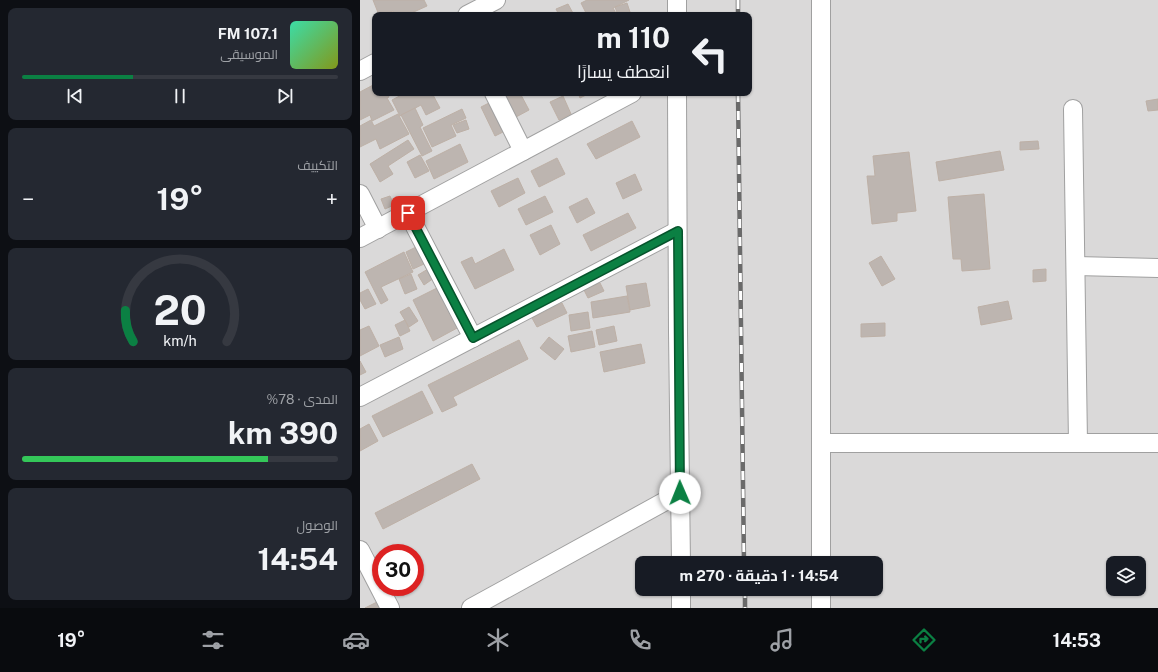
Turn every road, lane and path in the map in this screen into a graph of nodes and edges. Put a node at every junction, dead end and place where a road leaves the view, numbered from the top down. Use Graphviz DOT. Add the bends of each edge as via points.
graph roads {
  1 [pos="496,0"];
  2 [pos="677,0"];
  3 [pos="821,0"];
  4 [pos="473,12"];
  5 [pos="677,12"];
  6 [pos="372,65"];
  7 [pos="360,71"];
  8 [pos="496,96"];
  9 [pos="626,96"];
  10 [pos="677,96"];
  11 [pos="1073,110"];
  12 [pos="524,151"];
  13 [pos="360,194"];
  14 [pos="408,213"];
  15 [pos="378,229"];
  16 [pos="678,231"];
  17 [pos="360,238"];
  18 [pos="1076,266"];
  19 [pos="1158,268"];
  20 [pos="473,338"];
  21 [pos="360,397"];
  22 [pos="821,443"];
  23 [pos="1078,443"];
  24 [pos="1158,443"];
  25 [pos="680,493"];
  26 [pos="360,550"];
  27 [pos="680,556"];
  28 [pos="821,556"];
  29 [pos="681,596"];
  30 [pos="821,596"];
  31 [pos="489,604"];
  32 [pos="390,608"];
  33 [pos="471,608"];
  34 [pos="681,608"];
  35 [pos="821,608"];
  1 -- 4 [label="street"];
  2 -- 5 [label="street"];
  3 -- 22 [label="street"];
  6 -- 7 [label="street"];
  8 -- 12 [label="street"];
  9 -- 12 [label="street"];
  10 -- 16 [label="street"];
  11 -- 18 [label="street"];
  12 -- 14 [label="street"];
  13 -- 15 [label="street"];
  14 -- 15 [label="street"];
  14 -- 20 [label="street"];
  15 -- 17 [label="street"];
  16 -- 20 [label="street"];
  16 -- 25 [label="street"];
  18 -- 19 [label="street"];
  18 -- 23 [label="street"];
  20 -- 21 [label="street"];
  22 -- 23 [label="street"];
  22 -- 28 [label="street"];
  23 -- 24 [label="street"];
  25 -- 27 [label="street"];
  25 -- 31 [label="street"];
  26 -- 32 [label="street"];
  29 -- 34 [label="street"];
  30 -- 35 [label="street"];
  31 -- 33 [label="street"];
}
